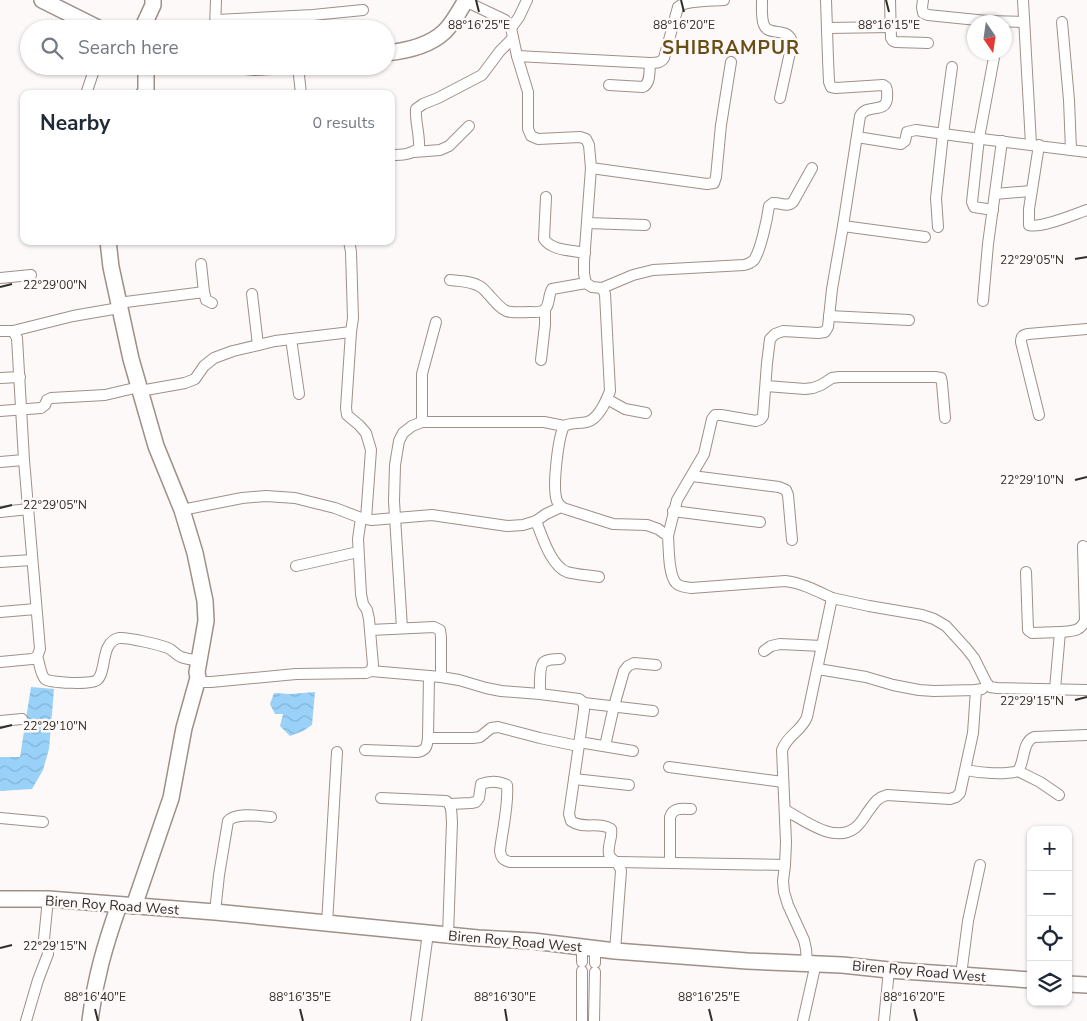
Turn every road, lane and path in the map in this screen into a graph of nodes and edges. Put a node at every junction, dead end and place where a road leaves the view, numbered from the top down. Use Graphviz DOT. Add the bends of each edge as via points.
graph roads {
  1 [pos="42,0"];
  2 [pos="153,0"];
  3 [pos="216,0"];
  4 [pos="527,0"];
  5 [pos="724,0"];
  6 [pos="762,0"];
  7 [pos="826,0"];
  8 [pos="890,0"];
  9 [pos="923,0"];
  10 [pos="1023,0"];
  11 [pos="466,1"];
  12 [pos="699,1"];
  13 [pos="363,10"];
  14 [pos="967,19"];
  15 [pos="82,20"];
  16 [pos="146,20"];
  17 [pos="215,20"];
  18 [pos="264,20"];
  19 [pos="1012,22"];
  20 [pos="1024,22"];
  21 [pos="1062,22"];
  22 [pos="891,27"];
  23 [pos="827,28"];
  24 [pos="512,33"];
  25 [pos="928,43"];
  26 [pos="395,52"];
  27 [pos="517,56"];
  28 [pos="994,60"];
  29 [pos="731,62"];
  30 [pos="650,64"];
  31 [pos="952,67"];
  32 [pos="92,75"];
  33 [pos="146,75"];
  34 [pos="299,75"];
  35 [pos="609,85"];
  36 [pos="87,90"];
  37 [pos="146,90"];
  38 [pos="301,90"];
  39 [pos="780,98"];
  40 [pos="470,126"];
  41 [pos="943,134"];
  42 [pos="857,137"];
  43 [pos="979,138"];
  44 [pos="1002,141"];
  45 [pos="1035,145"];
  46 [pos="1071,150"];
  47 [pos="414,152"];
  48 [pos="1087,152"];
  49 [pos="395,155"];
  50 [pos="591,168"];
  51 [pos="812,168"];
  52 [pos="1031,191"];
  53 [pos="995,194"];
  54 [pos="546,197"];
  55 [pos="993,210"];
  56 [pos="1087,210"];
  57 [pos="587,223"];
  58 [pos="645,225"];
  59 [pos="844,226"];
  60 [pos="938,227"];
  61 [pos="925,237"];
  62 [pos="108,245"];
  63 [pos="350,245"];
  64 [pos="585,253"];
  65 [pos="201,264"];
  66 [pos="31,275"];
  67 [pos="0,278"];
  68 [pos="450,280"];
  69 [pos="586,283"];
  70 [pos="602,288"];
  71 [pos="204,292"];
  72 [pos="252,294"];
  73 [pos="983,301"];
  74 [pos="212,303"];
  75 [pos="119,306"];
  76 [pos="545,310"];
  77 [pos="829,316"];
  78 [pos="909,320"];
  79 [pos="436,322"];
  80 [pos="1087,328"];
  81 [pos="0,331"];
  82 [pos="13,331"];
  83 [pos="351,332"];
  84 [pos="291,339"];
  85 [pos="258,345"];
  86 [pos="541,360"];
  87 [pos="20,377"];
  88 [pos="0,378"];
  89 [pos="766,386"];
  90 [pos="140,389"];
  91 [pos="299,394"];
  92 [pos="607,399"];
  93 [pos="22,409"];
  94 [pos="0,411"];
  95 [pos="646,413"];
  96 [pos="1039,415"];
  97 [pos="944,418"];
  98 [pos="422,422"];
  99 [pos="564,426"];
  100 [pos="24,460"];
  101 [pos="0,462"];
  102 [pos="692,476"];
  103 [pos="561,507"];
  104 [pos="28,509"];
  105 [pos="182,510"];
  106 [pos="674,511"];
  107 [pos="0,512"];
  108 [pos="364,518"];
  109 [pos="395,518"];
  110 [pos="536,521"];
  111 [pos="760,522"];
  112 [pos="668,536"];
  113 [pos="792,540"];
  114 [pos="1084,546"];
  115 [pos="358,552"];
  116 [pos="32,560"];
  117 [pos="0,562"];
  118 [pos="296,566"];
  119 [pos="1026,572"];
  120 [pos="599,577"];
  121 [pos="832,598"];
  122 [pos="36,608"];
  123 [pos="0,612"];
  124 [pos="402,628"];
  125 [pos="370,630"];
  126 [pos="1060,632"];
  127 [pos="822,646"];
  128 [pos="764,651"];
  129 [pos="38,657"];
  130 [pos="560,659"];
  131 [pos="200,661"];
  132 [pos="0,662"];
  133 [pos="656,665"];
  134 [pos="818,669"];
  135 [pos="371,671"];
  136 [pos="429,676"];
  137 [pos="441,677"];
  138 [pos="198,678"];
  139 [pos="990,687"];
  140 [pos="1055,689"];
  141 [pos="976,690"];
  142 [pos="1087,690"];
  143 [pos="540,694"];
  144 [pos="584,703"];
  145 [pos="614,706"];
  146 [pos="653,711"];
  147 [pos="22,719"];
  148 [pos="0,721"];
  149 [pos="1087,735"];
  150 [pos="428,738"];
  151 [pos="579,744"];
  152 [pos="605,746"];
  153 [pos="365,750"];
  154 [pos="633,751"];
  155 [pos="337,752"];
  156 [pos="669,767"];
  157 [pos="966,770"];
  158 [pos="1018,772"];
  159 [pos="574,779"];
  160 [pos="783,782"];
  161 [pos="629,785"];
  162 [pos="1058,794"];
  163 [pos="381,798"];
  164 [pos="450,804"];
  165 [pos="691,809"];
  166 [pos="785,810"];
  167 [pos="271,816"];
  168 [pos="0,818"];
  169 [pos="43,822"];
  170 [pos="617,862"];
  171 [pos="670,862"];
  172 [pos="785,864"];
  173 [pos="980,865"];
  174 [pos="0,898"];
  175 [pos="48,899"];
  176 [pos="126,906"];
  177 [pos="215,912"];
  178 [pos="326,924"];
  179 [pos="428,933"];
  180 [pos="448,935"];
  181 [pos="615,951"];
  182 [pos="589,961"];
  183 [pos="812,963"];
  184 [pos="889,970"];
  185 [pos="961,975"];
  186 [pos="1027,980"];
  187 [pos="1072,984"];
  188 [pos="1087,985"];
  189 [pos="26,1021"];
  190 [pos="90,1021"];
  191 [pos="416,1021"];
  192 [pos="582,1021"];
  193 [pos="594,1021"];
  194 [pos="803,1021"];
  195 [pos="884,1021"];
  1 -- 15 [label="street"];
  2 -- 16 [label="street"];
  3 -- 17 [label="street"];
  4 -- 24 [label="street"];
  5 -- 12 [label="street"];
  6 -- 39 [label="street" via="766,29 788,35 792,43"];
  7 -- 23 [label="street"];
  8 -- 22 [label="street"];
  9 -- 14 [label="street" via="923,13"];
  10 -- 20 [label="street"];
  11 -- 24 [label="street" via="505,20"];
  11 -- 26 [label="street" via="445,31 434,40"];
  12 -- 30 [label="street" via="681,3 664,58"];
  13 -- 18 [label="street"];
  19 -- 20 [label="street"];
  20 -- 45 [label="street"];
  21 -- 46 [label="street"];
  22 -- 23 [label="street"];
  22 -- 25 [label="street" via="893,41"];
  23 -- 42 [label="street" via="829,82 832,87 883,85 888,90 885,106 863,111"];
  24 -- 27 [label="street"];
  24 -- 47 [label="street" via="482,75 416,109 420,140 419,148"];
  27 -- 30 [label="street"];
  27 -- 50 [label="street" via="528,92 531,136 538,139 586,139"];
  28 -- 43 [label="street"];
  29 -- 50 [label="street" via="714,183"];
  30 -- 35 [label="street" via="648,82 643,87"];
  31 -- 41 [label="street"];
  32 -- 36 [label="street"];
  33 -- 37 [label="street"];
  34 -- 38 [label="street"];
  40 -- 47 [label="street" via="449,146"];
  41 -- 42 [label="street" via="911,130 901,144"];
  41 -- 43 [label="street"];
  41 -- 60 [label="street" via="936,198"];
  42 -- 59 [label="street"];
  43 -- 44 [label="street"];
  43 -- 55 [label="street" via="972,202 976,208"];
  44 -- 45 [label="street"];
  44 -- 53 [label="street"];
  45 -- 46 [label="street"];
  45 -- 52 [label="street"];
  46 -- 48 [label="street"];
  47 -- 49 [label="street"];
  50 -- 57 [label="street"];
  51 -- 70 [label="street" via="793,202 786,205 776,202 769,206 760,243 750,263 647,271"];
  52 -- 53 [label="street"];
  52 -- 56 [label="street" via="1028,223 1031,226"];
  53 -- 55 [label="street"];
  54 -- 64 [label="street" via="544,239 553,247"];
  55 -- 73 [label="street"];
  57 -- 58 [label="street"];
  57 -- 64 [label="street"];
  59 -- 61 [label="street"];
  59 -- 77 [label="street"];
  62 -- 75 [label="street"];
  63 -- 83 [label="street"];
  64 -- 69 [label="street"];
  65 -- 71 [label="street"];
  66 -- 67 [label="street"];
  68 -- 76 [label="street" via="482,287 502,310"];
  69 -- 70 [label="street"];
  69 -- 76 [label="street" via="552,289"];
  70 -- 92 [label="street" via="610,384"];
  71 -- 74 [label="street" via="206,300"];
  71 -- 75 [label="street"];
  72 -- 85 [label="street"];
  75 -- 82 [label="street"];
  75 -- 90 [label="street"];
  76 -- 86 [label="street"];
  77 -- 78 [label="street"];
  77 -- 89 [label="street" via="825,332 783,331 770,339"];
  79 -- 98 [label="street" via="422,374"];
  80 -- 96 [label="street" via="1028,334 1021,338"];
  81 -- 82 [label="street"];
  82 -- 87 [label="street" via="17,338"];
  83 -- 84 [label="street"];
  83 -- 108 [label="street" via="347,415 366,434 371,450"];
  84 -- 85 [label="street"];
  84 -- 91 [label="street"];
  85 -- 90 [label="street" via="214,358 195,379 185,383"];
  87 -- 88 [label="street"];
  87 -- 93 [label="street"];
  89 -- 97 [label="street" via="813,388 839,377 941,378"];
  89 -- 102 [label="street" via="761,419 715,415 704,454"];
  90 -- 93 [label="street" via="51,398 41,408"];
  90 -- 105 [label="street" via="156,446"];
  92 -- 95 [label="street"];
  92 -- 99 [label="street" via="595,418"];
  93 -- 94 [label="street"];
  93 -- 100 [label="street"];
  98 -- 99 [label="street" via="544,422"];
  98 -- 109 [label="street" via="403,433 399,441 395,465"];
  99 -- 103 [label="street" via="556,474 557,501"];
  100 -- 101 [label="street"];
  100 -- 104 [label="street"];
  102 -- 106 [label="street"];
  102 -- 113 [label="street" via="786,490"];
  103 -- 110 [label="street"];
  103 -- 112 [label="street" via="613,524 647,525"];
  104 -- 107 [label="street"];
  104 -- 116 [label="street"];
  105 -- 108 [label="street" via="266,496 295,498"];
  105 -- 131 [label="street" via="205,601 206,621"];
  106 -- 111 [label="street"];
  106 -- 112 [label="street"];
  108 -- 109 [label="street"];
  108 -- 115 [label="street"];
  109 -- 110 [label="street" via="432,515 507,526"];
  109 -- 124 [label="street"];
  110 -- 120 [label="street" via="556,565 568,572"];
  112 -- 121 [label="street" via="671,573 681,586 786,581"];
  114 -- 126 [label="street" via="1084,626"];
  115 -- 118 [label="street"];
  115 -- 125 [label="street" via="360,594"];
  116 -- 117 [label="street"];
  116 -- 122 [label="street"];
  119 -- 126 [label="street" via="1028,630 1032,633"];
  121 -- 127 [label="street"];
  121 -- 139 [label="street" via="922,615 940,622 974,658"];
  122 -- 123 [label="street"];
  122 -- 129 [label="street"];
  124 -- 125 [label="street"];
  124 -- 137 [label="street" via="434,627 440,630"];
  125 -- 135 [label="street"];
  126 -- 140 [label="street"];
  127 -- 128 [label="street" via="780,644"];
  127 -- 134 [label="street"];
  129 -- 131 [label="street" via="42,674 52,682 92,683 99,680 107,649 119,638 157,645"];
  129 -- 132 [label="street"];
  130 -- 143 [label="street" via="543,663"];
  131 -- 138 [label="street"];
  133 -- 145 [label="street" via="634,663 628,666"];
  134 -- 141 [label="street" via="919,690"];
  134 -- 160 [label="street" via="804,724 788,738 782,750"];
  135 -- 136 [label="street"];
  135 -- 138 [label="street" via="211,682"];
  136 -- 137 [label="street"];
  136 -- 150 [label="street"];
  137 -- 143 [label="street" via="501,691"];
  138 -- 176 [label="street" via="184,728 171,798"];
  139 -- 140 [label="street"];
  139 -- 141 [label="street"];
  140 -- 142 [label="street"];
  141 -- 157 [label="street"];
  143 -- 144 [label="street"];
  144 -- 145 [label="street"];
  144 -- 151 [label="street"];
  145 -- 146 [label="street"];
  145 -- 152 [label="street"];
  147 -- 148 [label="street"];
  149 -- 158 [label="street" via="1031,738"];
  150 -- 151 [label="street" via="480,737 491,728 498,727"];
  150 -- 153 [label="street" via="427,746 418,752"];
  151 -- 152 [label="street"];
  151 -- 159 [label="street"];
  152 -- 154 [label="street"];
  155 -- 178 [label="street"];
  156 -- 160 [label="street"];
  157 -- 158 [label="street"];
  157 -- 166 [label="street" via="956,798 880,797 857,827 840,834 830,833"];
  158 -- 162 [label="street"];
  159 -- 161 [label="street"];
  159 -- 170 [label="street" via="571,821 577,825 611,829 609,852"];
  160 -- 166 [label="street"];
  163 -- 164 [label="street" via="446,801"];
  164 -- 170 [label="street" via="476,802 481,784 502,783 507,785 508,791 500,851 504,860"];
  164 -- 180 [label="street"];
  165 -- 171 [label="street" via="675,809 670,817"];
  166 -- 172 [label="street"];
  167 -- 177 [label="street" via="237,816 228,821"];
  168 -- 169 [label="street"];
  170 -- 171 [label="street"];
  170 -- 181 [label="street" via="621,871"];
  171 -- 172 [label="street"];
  172 -- 183 [label="street" via="784,892"];
  173 -- 185 [label="street"];
  174 -- 175 [label="street, Biren Roy Road West"];
  175 -- 176 [label="street, Biren Roy Road West"];
  175 -- 189 [label="street" via="44,938 48,954"];
  176 -- 177 [label="street, Biren Roy Road West"];
  176 -- 190 [label="street" via="105,944"];
  177 -- 178 [label="street, Biren Roy Road West"];
  178 -- 179 [label="street, Biren Roy Road West"];
  179 -- 180 [label="street, Biren Roy Road West"];
  179 -- 191 [label="street"];
  180 -- 182 [label="street, Biren Roy Road West" via="533,942"];
  181 -- 182 [label="street, Biren Roy Road West"];
  181 -- 183 [label="street, Biren Roy Road West"];
  182 -- 192 [label="street"];
  182 -- 193 [label="street"];
  183 -- 184 [label="street, Biren Roy Road West"];
  183 -- 194 [label="street"];
  184 -- 185 [label="street, Biren Roy Road West"];
  184 -- 195 [label="street"];
  185 -- 186 [label="street, Biren Roy Road West"];
  187 -- 188 [label="street"];
}
